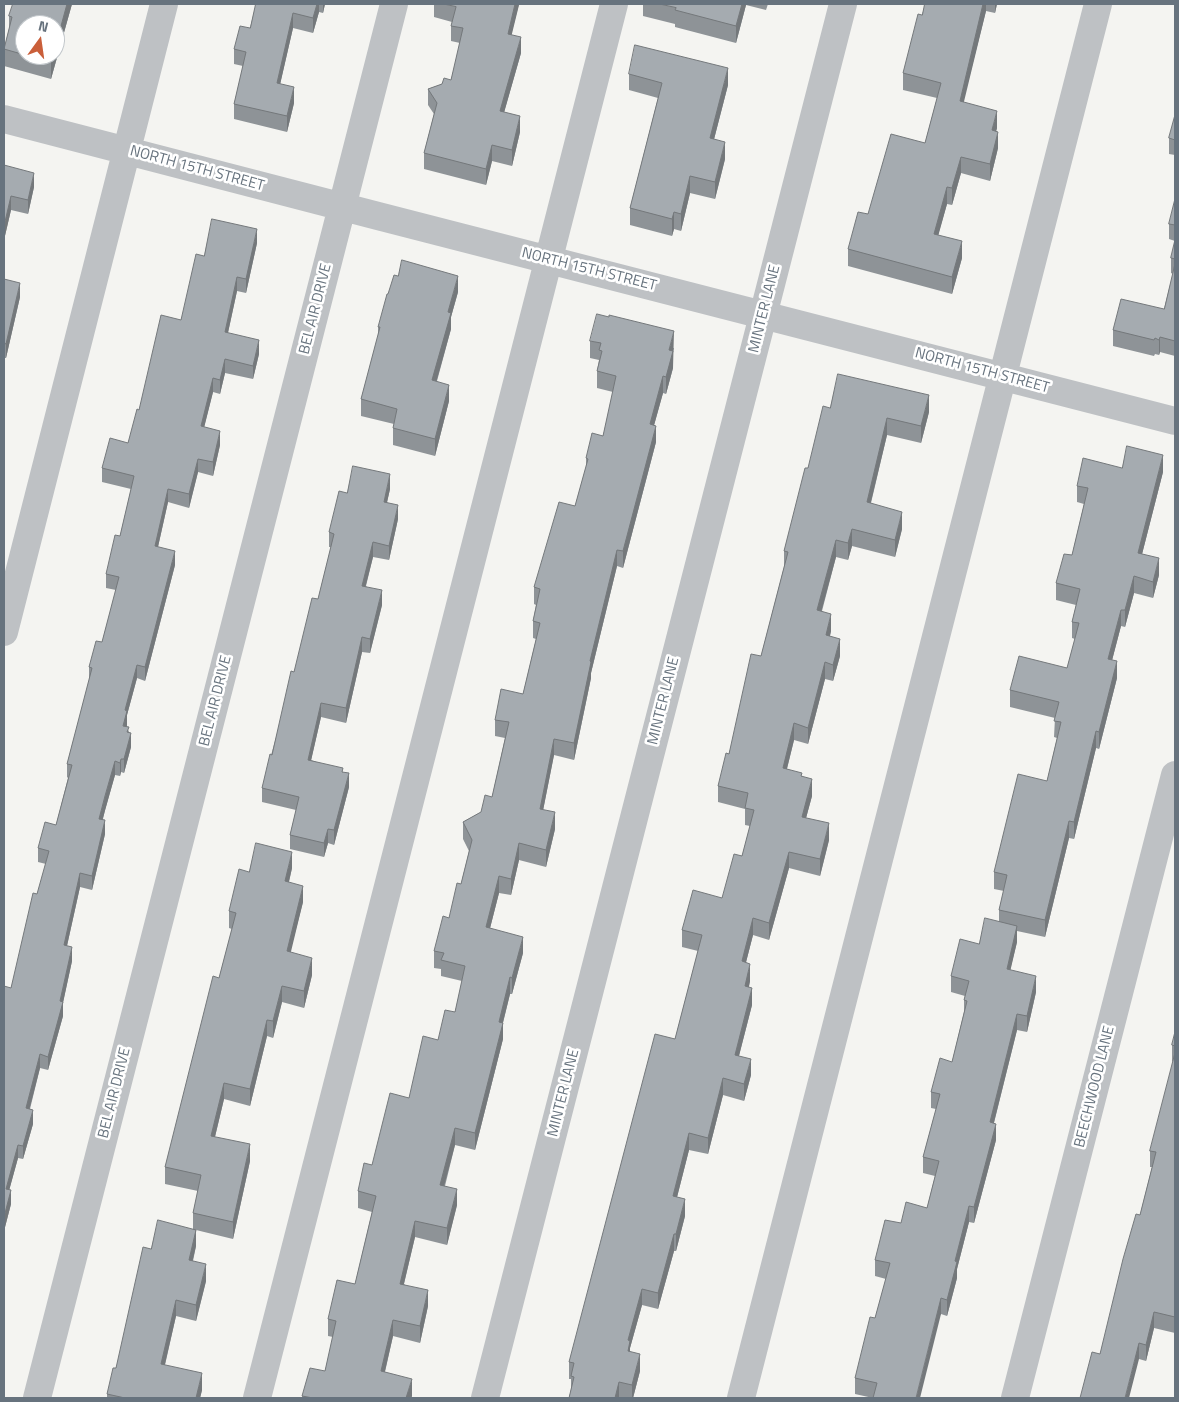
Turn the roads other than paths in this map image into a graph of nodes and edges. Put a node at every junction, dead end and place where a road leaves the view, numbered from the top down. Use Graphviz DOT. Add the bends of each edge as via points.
graph roads {
  1 [pos="164,4"];
  2 [pos="394,4"];
  3 [pos="614,4"];
  4 [pos="843,4"];
  5 [pos="1098,4"];
  6 [pos="4,119"];
  7 [pos="126,151"];
  8 [pos="342,208"];
  9 [pos="548,260"];
  10 [pos="764,314"];
  11 [pos="1003,376"];
  12 [pos="1175,421"];
  13 [pos="4,632"];
  14 [pos="1175,775"];
  15 [pos="37,1398"];
  16 [pos="257,1398"];
  17 [pos="485,1398"];
  18 [pos="741,1398"];
  19 [pos="1015,1398"];
  1 -- 7 [label="street"];
  2 -- 8 [label="street, BEL AIR DRIVE"];
  3 -- 9 [label="street"];
  4 -- 10 [label="street, MINTER LANE"];
  5 -- 11 [label="street"];
  6 -- 7 [label="street, NORTH 15TH STREET"];
  7 -- 8 [label="street, NORTH 15TH STREET"];
  7 -- 13 [label="street"];
  8 -- 9 [label="street, NORTH 15TH STREET"];
  8 -- 15 [label="street, BEL AIR DRIVE"];
  9 -- 10 [label="street, NORTH 15TH STREET"];
  9 -- 16 [label="street"];
  10 -- 11 [label="street, NORTH 15TH STREET"];
  10 -- 17 [label="street, MINTER LANE"];
  11 -- 12 [label="street, NORTH 15TH STREET"];
  11 -- 18 [label="street"];
  14 -- 19 [label="street, BEECHWOOD LANE"];
}
